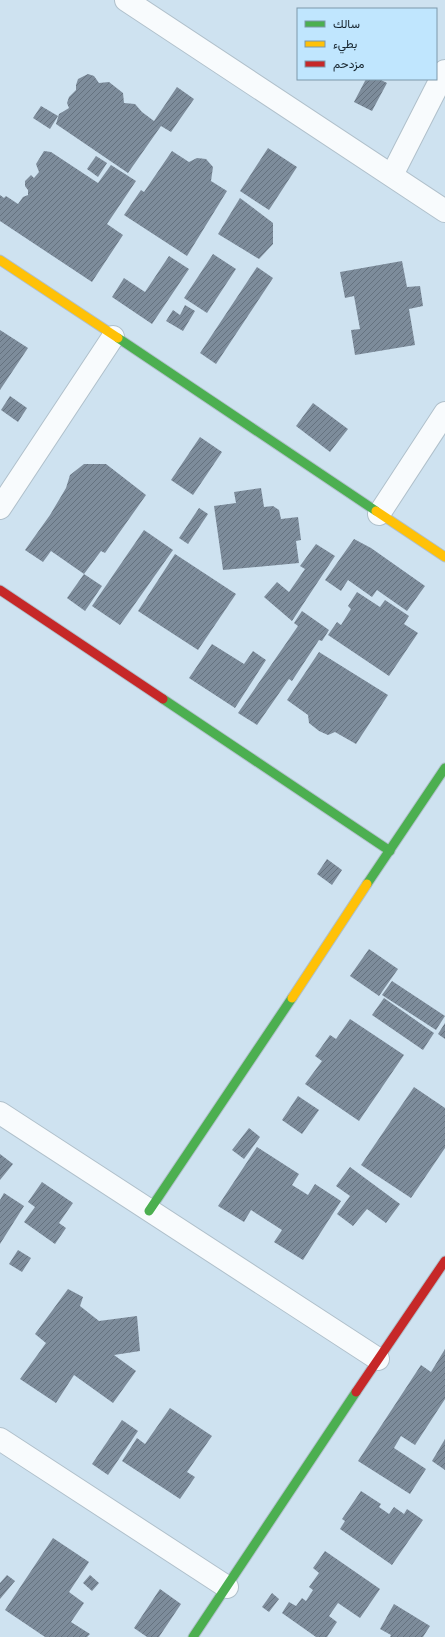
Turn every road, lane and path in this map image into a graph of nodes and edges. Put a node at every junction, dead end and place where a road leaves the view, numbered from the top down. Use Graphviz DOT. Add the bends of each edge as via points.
graph roads {
  1 [pos="126,0"];
  2 [pos="445,71"];
  3 [pos="392,175"];
  4 [pos="445,211"];
  5 [pos="0,260"];
  6 [pos="113,336"];
  7 [pos="445,413"];
  8 [pos="0,508"];
  9 [pos="379,514"];
  10 [pos="445,557"];
  11 [pos="0,590"];
  12 [pos="445,768"];
  13 [pos="390,851"];
  14 [pos="0,1113"];
  15 [pos="149,1211"];
  16 [pos="444,1266"];
  17 [pos="378,1359"];
  18 [pos="0,1439"];
  19 [pos="227,1587"];
  20 [pos="193,1637"];
  1 -- 3 [label="street"];
  2 -- 3 [label="street"];
  3 -- 4 [label="street"];
  5 -- 6 [label="street"];
  6 -- 8 [label="street"];
  6 -- 9 [label="street"];
  7 -- 9 [label="street"];
  9 -- 10 [label="street"];
  11 -- 13 [label="street"];
  12 -- 13 [label="street"];
  13 -- 15 [label="street"];
  14 -- 15 [label="street"];
  15 -- 17 [label="street"];
  16 -- 17 [label="street"];
  17 -- 19 [label="street"];
  18 -- 19 [label="street"];
  19 -- 20 [label="street"];
}
